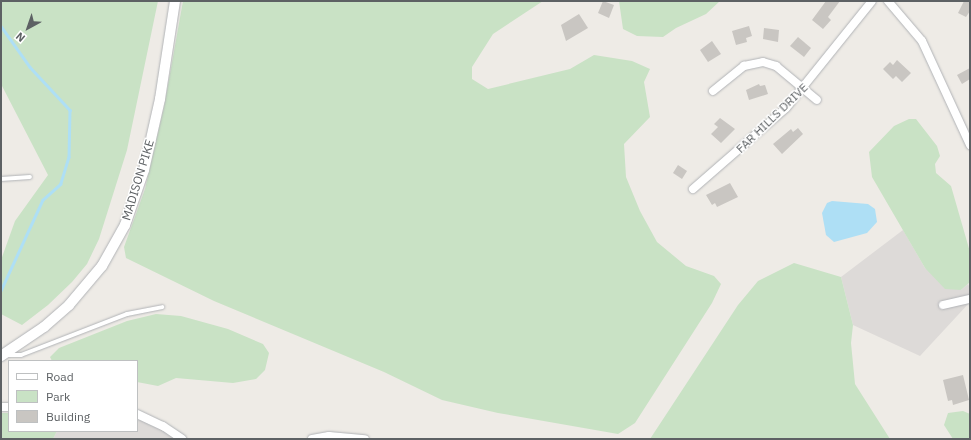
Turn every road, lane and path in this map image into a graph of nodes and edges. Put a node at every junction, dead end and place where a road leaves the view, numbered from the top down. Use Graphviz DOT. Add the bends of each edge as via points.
graph roads {
  1 [pos="175,1"];
  2 [pos="872,1"];
  3 [pos="888,1"];
  4 [pos="804,88"];
  5 [pos="713,91"];
  6 [pos="817,100"];
  7 [pos="970,146"];
  8 [pos="30,177"];
  9 [pos="1,179"];
  10 [pos="693,189"];
  11 [pos="970,299"];
  12 [pos="943,305"];
  13 [pos="162,307"];
  14 [pos="2,355"];
  15 [pos="138,414"];
  16 [pos="182,439"];
  17 [pos="312,439"];
  18 [pos="365,439"];
  1 -- 14 [label="street, MADISON PIKE" via="160,99 144,170 125,225 102,266 80,293 44,327"];
  2 -- 4 [label="street, FAR HILLS DRIVE"];
  3 -- 7 [label="street" via="922,41"];
  4 -- 5 [label="street" via="776,66 758,62 737,70"];
  4 -- 6 [label="street"];
  4 -- 10 [label="street, FAR HILLS DRIVE" via="786,108"];
  8 -- 9 [label="lane"];
  11 -- 12 [label="street"];
  13 -- 14 [label="lane" via="127,314 21,355"];
  15 -- 16 [label="street" via="163,426"];
  17 -- 18 [label="street" via="329,436"];
}
